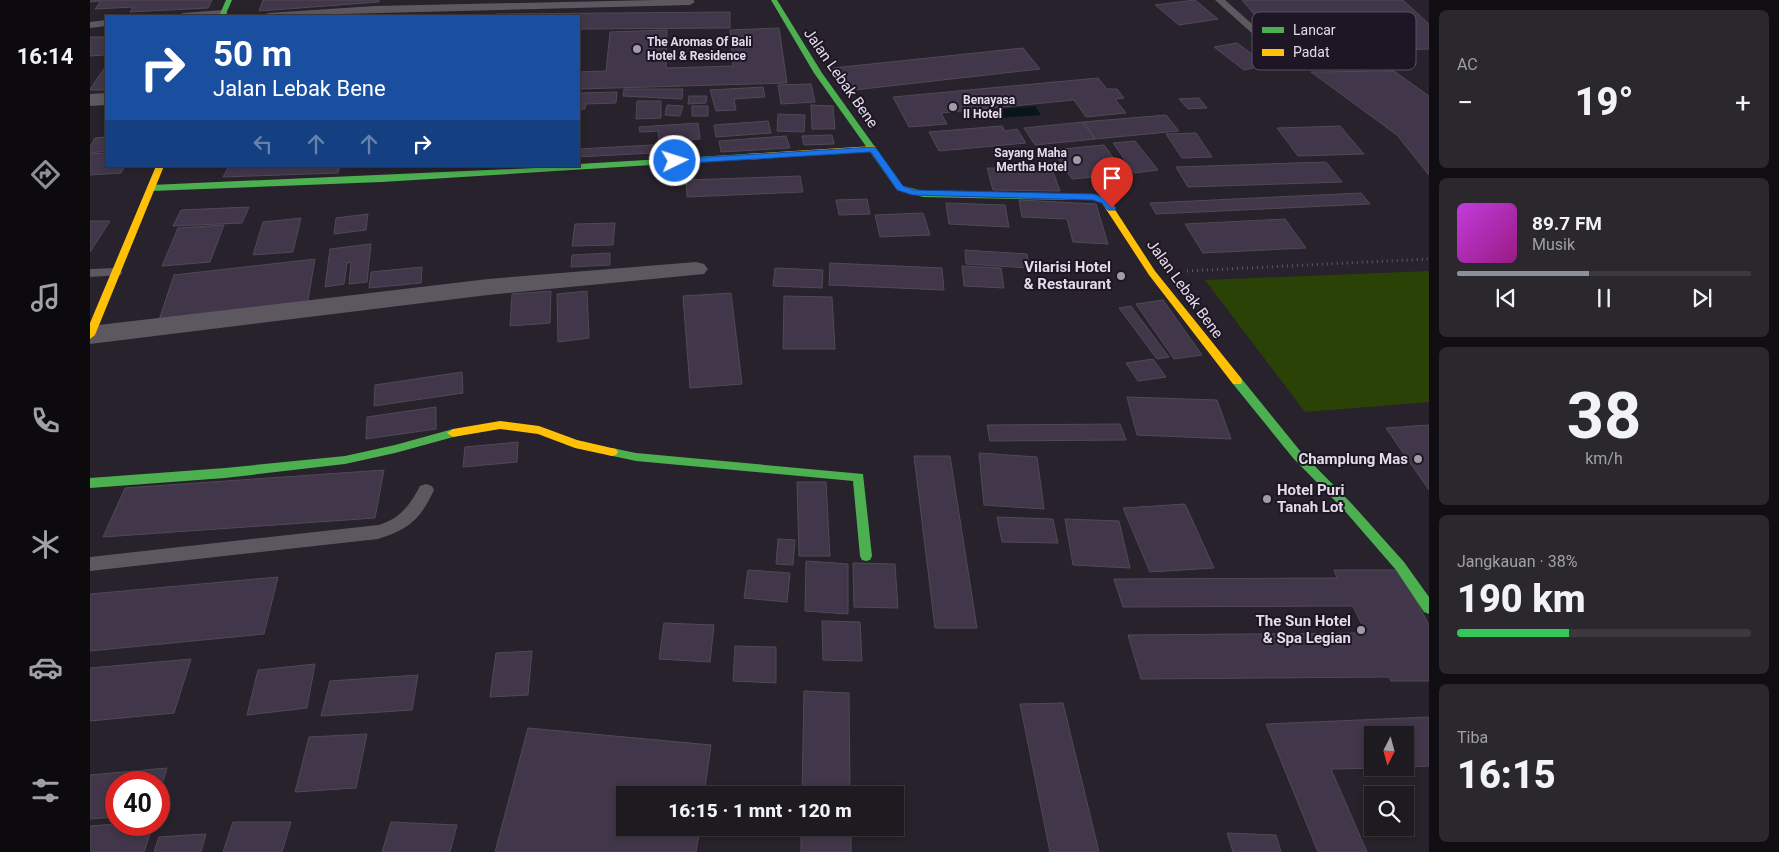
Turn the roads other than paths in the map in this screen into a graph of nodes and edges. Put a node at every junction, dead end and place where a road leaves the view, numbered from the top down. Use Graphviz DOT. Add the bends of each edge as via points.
graph roads {
  1 [pos="229,0"];
  2 [pos="774,0"];
  3 [pos="1220,0"];
  4 [pos="690,2"];
  5 [pos="223,15"];
  6 [pos="283,15"];
  7 [pos="105,24"];
  8 [pos="90,25"];
  9 [pos="1252,29"];
  10 [pos="105,99"];
  11 [pos="90,100"];
  12 [pos="873,149"];
  13 [pos="160,167"];
  14 [pos="578,167"];
  15 [pos="580,167"];
  16 [pos="151,188"];
  17 [pos="696,269"];
  18 [pos="116,272"];
  19 [pos="90,273"];
  20 [pos="90,335"];
  21 [pos="90,483"];
  22 [pos="426,490"];
  23 [pos="866,556"];
  24 [pos="90,564"];
  25 [pos="1429,608"];
  1 -- 5 [label="street"];
  2 -- 12 [label="street, Jalan Lebak Bene" via="824,82"];
  3 -- 9 [label="lane"];
  4 -- 6 [label="lane" via="375,9"];
  7 -- 8 [label="lane"];
  10 -- 11 [label="street"];
  12 -- 15 [label="street"];
  12 -- 25 [label="street, Jalan Lebak Bene" via="900,188 912,192 1100,198 1112,208 1152,274 1297,455 1400,566"];
  13 -- 16 [label="street"];
  14 -- 16 [label="street"];
  16 -- 18 [label="street"];
  17 -- 20 [label="street" via="488,287"];
  18 -- 19 [label="lane"];
  18 -- 20 [label="street"];
  21 -- 23 [label="street" via="345,460 458,431 500,425 522,427 636,458 859,477"];
  22 -- 24 [label="lane" via="419,506 407,520 396,528 378,532"];
}
